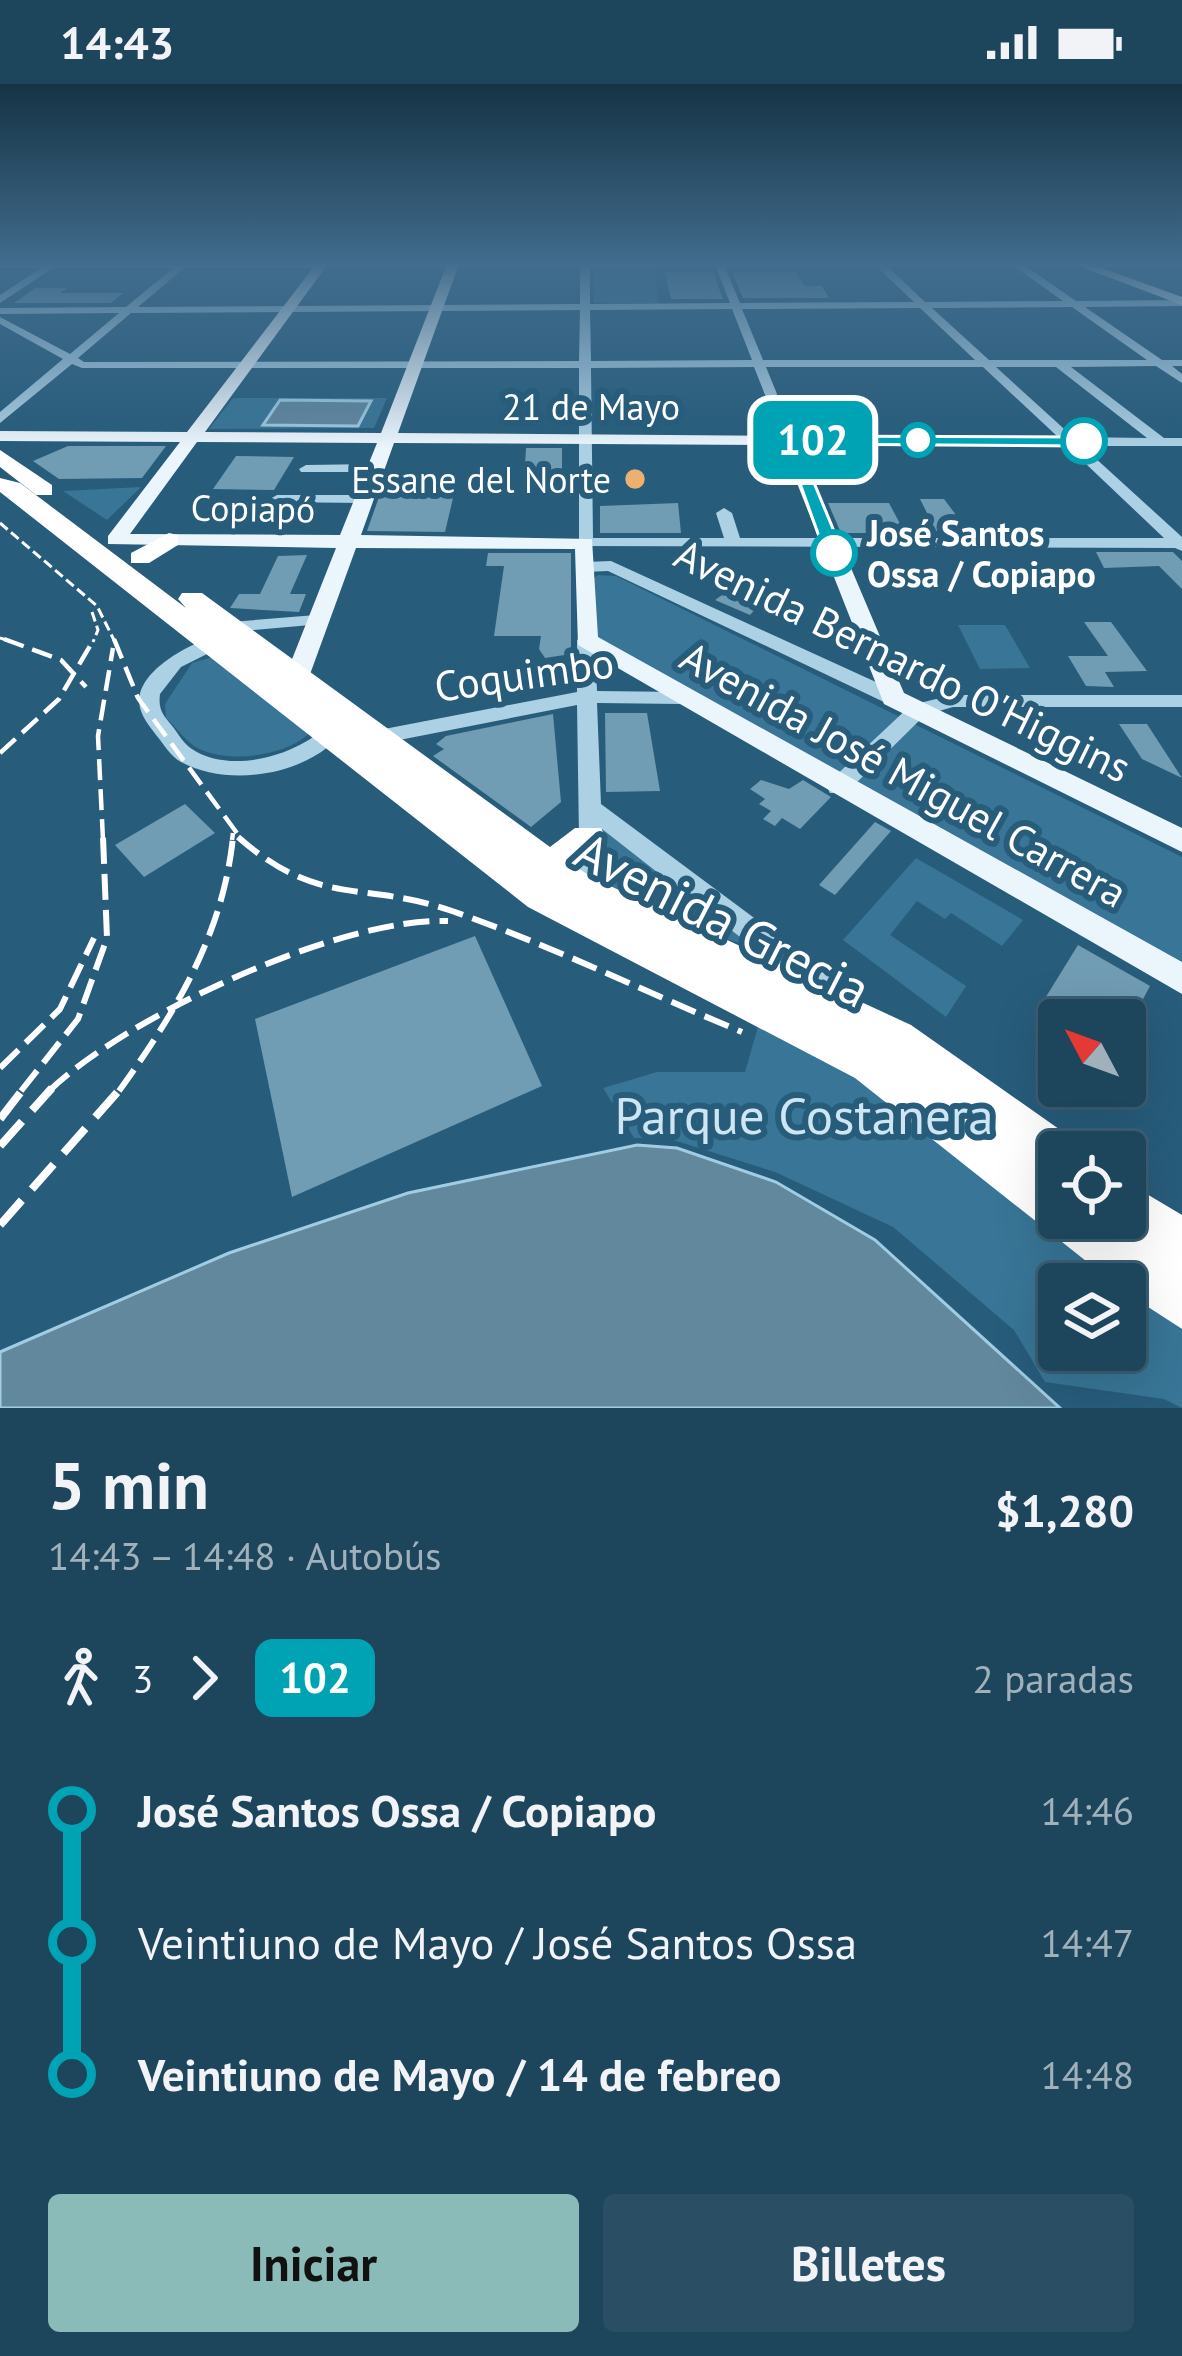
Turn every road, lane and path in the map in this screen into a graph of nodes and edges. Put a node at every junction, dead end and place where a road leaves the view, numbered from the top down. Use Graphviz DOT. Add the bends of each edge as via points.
graph roads {
  1 [pos="10,326"];
  2 [pos="112,326"];
  3 [pos="276,326"];
  4 [pos="429,326"];
  5 [pos="585,326"];
  6 [pos="744,326"];
  7 [pos="944,326"];
  8 [pos="1105,326"];
  9 [pos="71,360"];
  10 [pos="1160,363"];
  11 [pos="1182,363"];
  12 [pos="759,364"];
  13 [pos="985,364"];
  14 [pos="1060,364"];
  15 [pos="247,365"];
  16 [pos="414,365"];
  17 [pos="585,365"];
  18 [pos="1182,379"];
  19 [pos="0,418"];
  20 [pos="0,436"];
  21 [pos="193,436"];
  22 [pos="386,438"];
  23 [pos="585,439"];
  24 [pos="789,440"];
  25 [pos="1064,441"];
  26 [pos="1162,442"];
  27 [pos="1182,442"];
  28 [pos="3,468"];
  29 [pos="374,468"];
  30 [pos="306,469"];
  31 [pos="363,499"];
  32 [pos="277,500"];
  33 [pos="724,513"];
  34 [pos="169,540"];
  35 [pos="346,542"];
  36 [pos="733,542"];
  37 [pos="830,542"];
  38 [pos="1181,544"];
  39 [pos="108,549"];
  40 [pos="585,555"];
  41 [pos="140,558"];
  42 [pos="316,620"];
  43 [pos="229,635"];
  44 [pos="586,640"];
  45 [pos="297,677"];
  46 [pos="587,697"];
  47 [pos="682,698"];
  48 [pos="1182,701"];
  49 [pos="905,704"];
  50 [pos="352,728"];
  51 [pos="838,787"];
  52 [pos="588,822"];
  53 [pos="1182,841"];
  54 [pos="543,864"];
  55 [pos="593,912"];
  56 [pos="1182,979"];
  57 [pos="895,1039"];
  58 [pos="1038,1143"];
  59 [pos="1038,1192"];
  60 [pos="1146,1220"];
  61 [pos="1100,1239"];
  62 [pos="1182,1247"];
  63 [pos="1182,1302"];
  1 -- 9 [label="street"];
  2 -- 9 [label="street"];
  3 -- 15 [label="main road"];
  4 -- 16 [label="main road"];
  5 -- 17 [label="street"];
  6 -- 12 [label="street"];
  7 -- 13 [label="street"];
  8 -- 10 [label="street"];
  9 -- 15 [label="street"];
  9 -- 19 [label="street"];
  10 -- 11 [label="street"];
  10 -- 14 [label="street"];
  10 -- 18 [label="street"];
  12 -- 13 [label="street"];
  12 -- 17 [label="street"];
  12 -- 24 [label="street"];
  13 -- 14 [label="street"];
  13 -- 25 [label="street"];
  14 -- 26 [label="street"];
  15 -- 16 [label="street"];
  15 -- 21 [label="main road"];
  16 -- 17 [label="street"];
  16 -- 22 [label="main road"];
  17 -- 23 [label="street"];
  20 -- 21 [label="main road, 21 de Mayo"];
  21 -- 22 [label="main road, 21 de Mayo"];
  21 -- 39 [label="main road"];
  22 -- 23 [label="main road, 21 de Mayo"];
  22 -- 29 [label="main road"];
  23 -- 24 [label="main road, 21 de Mayo"];
  23 -- 40 [label="street"];
  24 -- 25 [label="street, 21 de Mayo"];
  24 -- 37 [label="main road"];
  25 -- 26 [label="street, 21 de Mayo"];
  25 -- 38 [label="street"];
  26 -- 27 [label="street, 21 de Mayo"];
  28 -- 39 [label="highway, Avenida Grecia"];
  28 -- 39 [label="highway, Avenida Grecia" via="12,488 73,534"];
  29 -- 30 [label="street"];
  29 -- 31 [label="main road"];
  31 -- 32 [label="street"];
  31 -- 35 [label="main road"];
  33 -- 36 [label="street"];
  34 -- 35 [label="main road, Copiapó"];
  34 -- 39 [label="main road, Copiapó"];
  34 -- 41 [label="highway"];
  35 -- 40 [label="main road, Copiapó"];
  35 -- 42 [label="main road"];
  36 -- 37 [label="street, Copiapó"];
  36 -- 40 [label="street, Copiapó"];
  37 -- 38 [label="street, Copiapó"];
  37 -- 49 [label="main road"];
  39 -- 41 [label="highway, Avenida Grecia"];
  39 -- 43 [label="highway, Avenida Grecia"];
  40 -- 44 [label="main road"];
  40 -- 49 [label="street, Avenida Bernardo O'Higgins"];
  41 -- 43 [label="highway, Avenida Grecia"];
  42 -- 43 [label="street"];
  42 -- 45 [label="main road"];
  43 -- 45 [label="highway, Avenida Grecia"];
  43 -- 50 [label="highway, Avenida Grecia"];
  43 -- 50 [label="street, Coquimbo" via="175,663 149,699 184,755 263,763"];
  44 -- 46 [label="street"];
  44 -- 47 [label="main road, Avenida José Miguel Carrera"];
  45 -- 50 [label="highway, Avenida Grecia"];
  46 -- 47 [label="street, Coquimbo"];
  46 -- 50 [label="street, Coquimbo"];
  46 -- 52 [label="street"];
  47 -- 51 [label="main road, Avenida José Miguel Carrera"];
  48 -- 49 [label="street"];
  49 -- 51 [label="street"];
  49 -- 53 [label="main road, Avenida Bernardo O'Higgins"];
  50 -- 54 [label="highway, Avenida Grecia"];
  50 -- 55 [label="highway, Avenida Grecia" via="542,896"];
  51 -- 56 [label="main road, Avenida José Miguel Carrera"];
  52 -- 54 [label="highway" via="570,856"];
  52 -- 55 [label="street"];
  52 -- 57 [label="street, Avenida Grecia"];
  54 -- 55 [label="highway, Avenida Grecia"];
  55 -- 57 [label="highway, Avenida Grecia"];
  55 -- 59 [label="highway, Avenida Grecia" via="871,1064"];
  57 -- 58 [label="highway, Avenida Grecia"];
  60 -- 62 [label="highway"];
  61 -- 63 [label="highway"];
}
